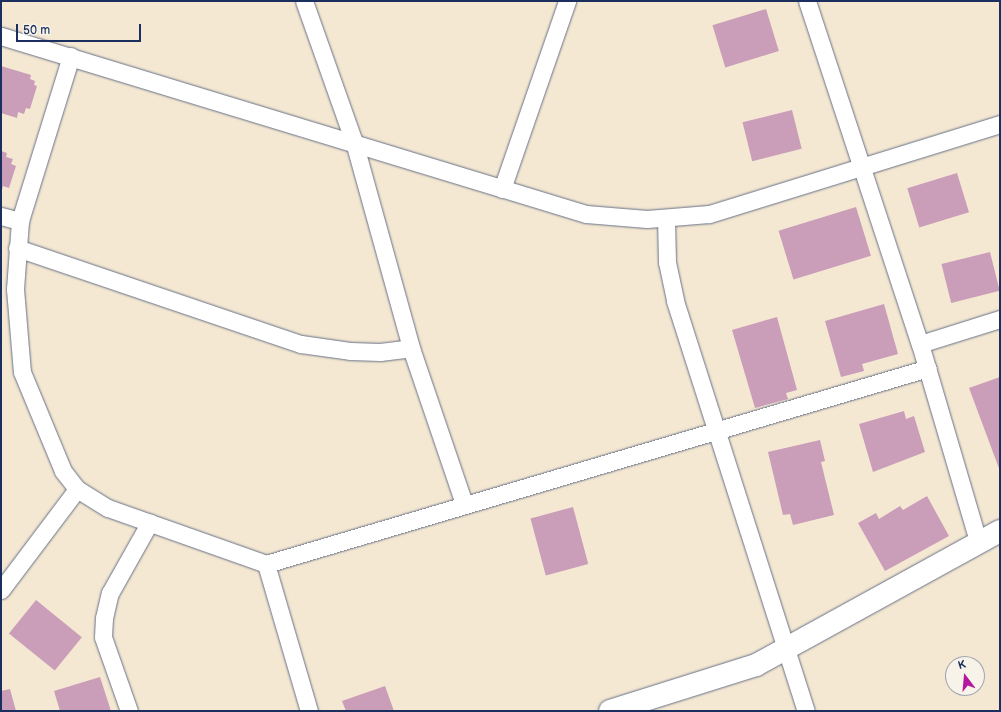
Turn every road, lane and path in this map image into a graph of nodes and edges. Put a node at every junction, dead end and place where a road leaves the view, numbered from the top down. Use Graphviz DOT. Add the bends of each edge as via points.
graph roads {
  1 [pos="304,1"];
  2 [pos="568,1"];
  3 [pos="807,1"];
  4 [pos="1,36"];
  5 [pos="71,56"];
  6 [pos="1000,124"];
  7 [pos="354,142"];
  8 [pos="864,166"];
  9 [pos="502,189"];
  10 [pos="1,216"];
  11 [pos="666,218"];
  12 [pos="20,221"];
  13 [pos="16,248"];
  14 [pos="1000,320"];
  15 [pos="920,344"];
  16 [pos="411,348"];
  17 [pos="928,368"];
  18 [pos="716,430"];
  19 [pos="78,489"];
  20 [pos="464,504"];
  21 [pos="150,522"];
  22 [pos="1000,531"];
  23 [pos="978,541"];
  24 [pos="266,564"];
  25 [pos="1,590"];
  26 [pos="784,649"];
  27 [pos="128,711"];
  28 [pos="309,711"];
  29 [pos="610,711"];
  30 [pos="806,711"];
  1 -- 7 [label="street"];
  2 -- 9 [label="street"];
  3 -- 8 [label="street"];
  4 -- 5 [label="street"];
  5 -- 7 [label="street"];
  5 -- 12 [label="street"];
  6 -- 8 [label="street"];
  7 -- 9 [label="street"];
  7 -- 16 [label="street"];
  8 -- 11 [label="street" via="709,214"];
  8 -- 15 [label="street"];
  9 -- 11 [label="street" via="586,214 647,220"];
  10 -- 12 [label="street"];
  11 -- 18 [label="street" via="667,262 675,301"];
  12 -- 13 [label="street"];
  13 -- 16 [label="street" via="301,344 350,351 380,352"];
  13 -- 19 [label="street" via="15,289 22,372 63,471"];
  14 -- 15 [label="street"];
  15 -- 17 [label="street"];
  16 -- 20 [label="street"];
  17 -- 18 [label="street"];
  17 -- 23 [label="street"];
  18 -- 20 [label="street"];
  18 -- 26 [label="street"];
  19 -- 21 [label="street" via="108,508"];
  19 -- 25 [label="street"];
  20 -- 24 [label="street"];
  21 -- 24 [label="street"];
  21 -- 27 [label="street" via="110,593 104,618 103,637"];
  22 -- 23 [label="street"];
  23 -- 26 [label="street"];
  24 -- 28 [label="street"];
  26 -- 29 [label="street" via="756,665"];
  26 -- 30 [label="street"];
}
